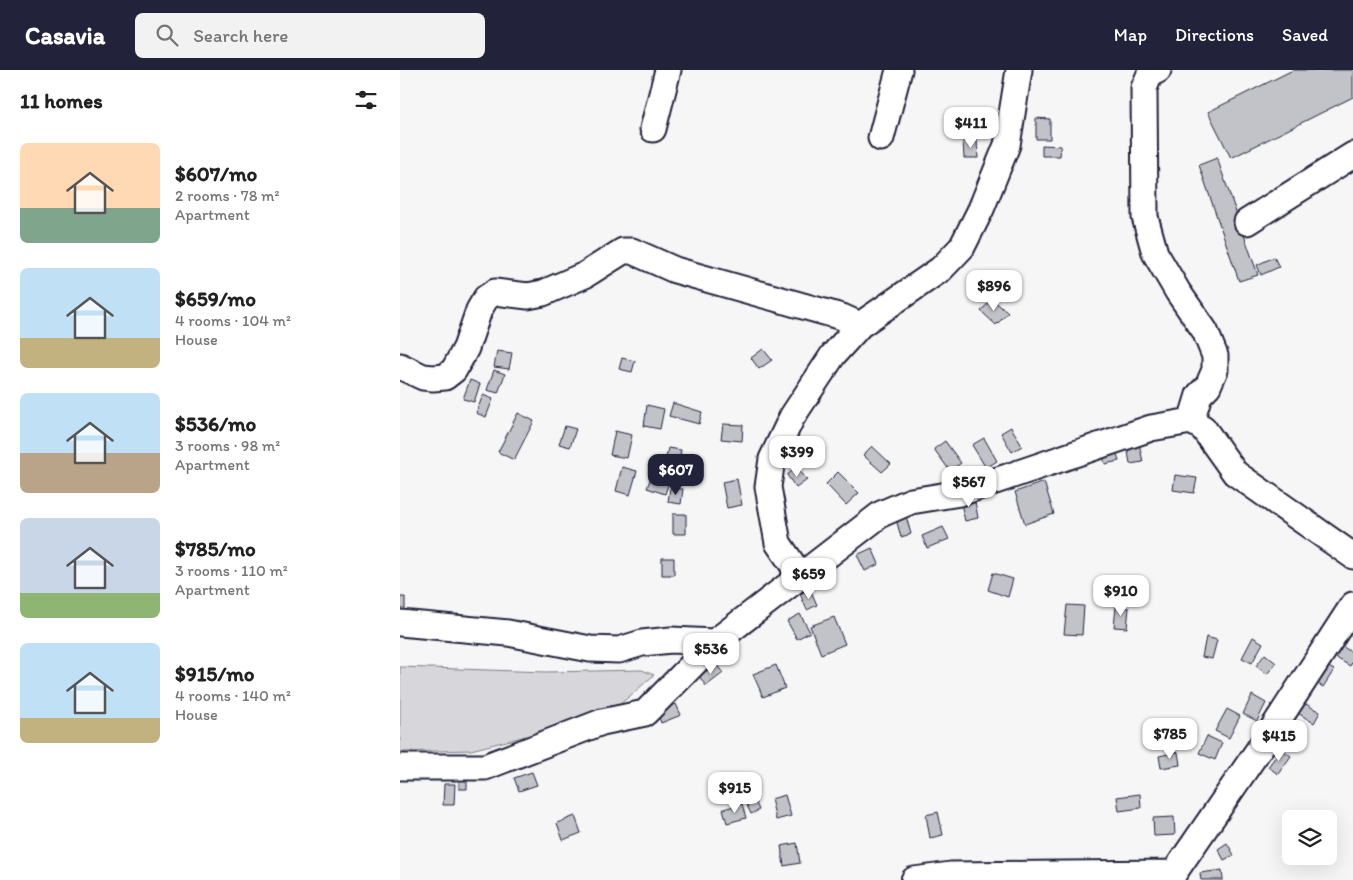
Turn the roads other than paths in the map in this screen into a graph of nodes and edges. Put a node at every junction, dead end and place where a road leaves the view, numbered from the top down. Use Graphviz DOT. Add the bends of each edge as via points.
graph roads {
  1 [pos="668,70"];
  2 [pos="899,70"];
  3 [pos="1019,70"];
  4 [pos="1158,70"];
  5 [pos="653,129"];
  6 [pos="882,138"];
  7 [pos="1353,155"];
  8 [pos="1247,222"];
  9 [pos="860,325"];
  10 [pos="400,366"];
  11 [pos="1191,421"];
  12 [pos="1353,556"];
  13 [pos="804,575"];
  14 [pos="1353,606"];
  15 [pos="400,623"];
  16 [pos="715,642"];
  17 [pos="400,767"];
  18 [pos="1173,877"];
  19 [pos="914,880"];
  1 -- 5 [label="street"];
  2 -- 6 [label="street"];
  3 -- 9 [label="street" via="1007,145 962,248 941,269"];
  4 -- 11 [label="street" via="1150,74 1144,88 1145,217 1156,253 1205,331 1215,356 1215,370 1208,386 1198,395"];
  7 -- 8 [label="street"];
  9 -- 10 [label="street" via="842,317 675,270 623,251 585,275 543,293 528,296 495,292 486,298 466,348 454,370 445,377 423,377"];
  9 -- 13 [label="street" via="812,384 772,460 768,487 778,543 792,565"];
  11 -- 12 [label="street" via="1203,428 1235,472"];
  11 -- 13 [label="street" via="1151,428 960,493 911,501 881,514"];
  13 -- 16 [label="street"];
  14 -- 18 [label="street"];
  15 -- 16 [label="street" via="508,633 590,649 618,650 671,640"];
  16 -- 17 [label="street" via="645,713 602,722 485,767"];
  18 -- 19 [label="street" via="951,874"];
}
